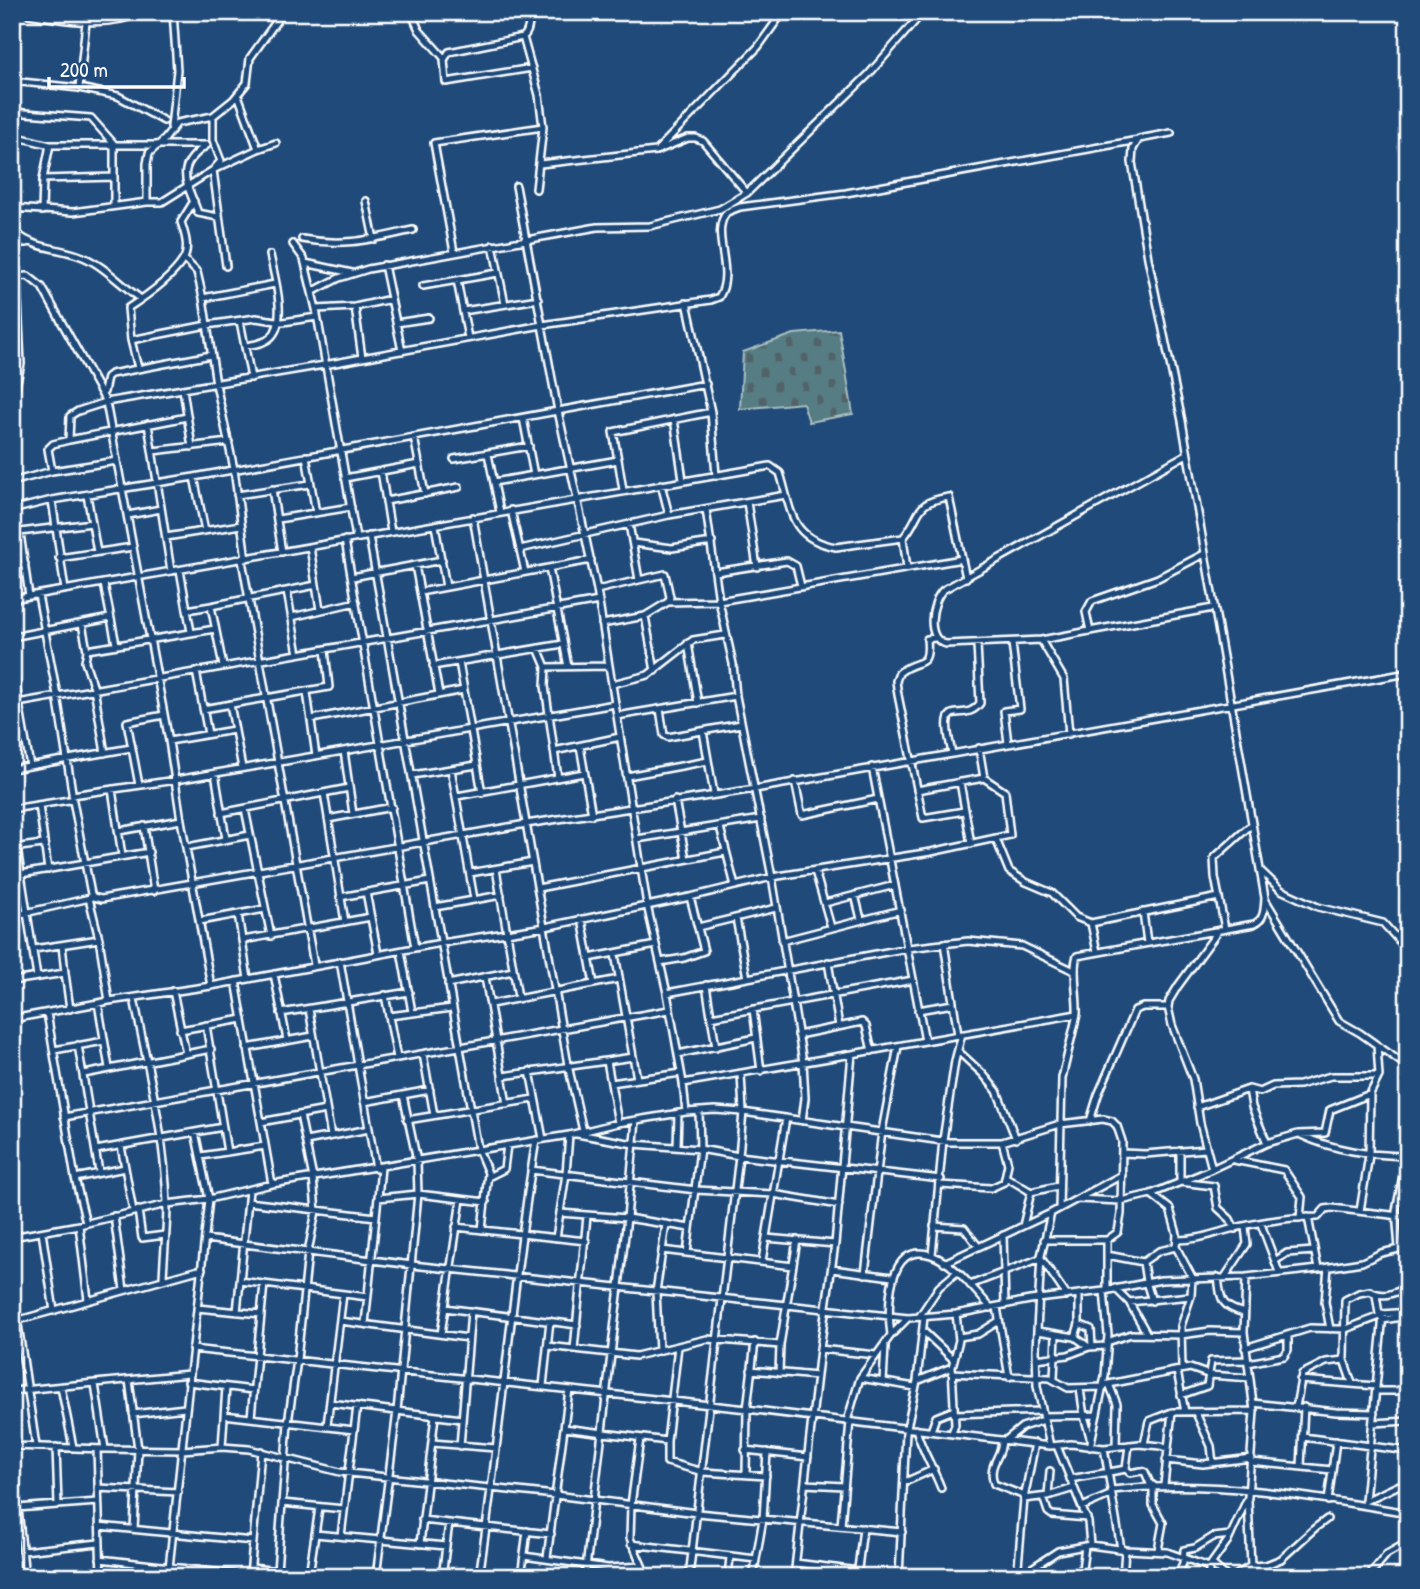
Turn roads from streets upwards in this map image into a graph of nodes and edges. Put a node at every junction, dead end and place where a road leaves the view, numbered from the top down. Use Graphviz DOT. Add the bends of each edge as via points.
graph roads {
  1 [pos="143,12"];
  2 [pos="173,12"];
  3 [pos="283,12"];
  4 [pos="411,12"];
  5 [pos="533,12"];
  6 [pos="783,12"];
  7 [pos="923,12"];
  8 [pos="28,14"];
  9 [pos="86,22"];
  10 [pos="523,37"];
  11 [pos="444,58"];
  12 [pos="532,68"];
  13 [pos="12,81"];
  14 [pos="79,88"];
  15 [pos="238,95"];
  16 [pos="12,111"];
  17 [pos="214,116"];
  18 [pos="164,121"];
  19 [pos="543,127"];
  20 [pos="171,130"];
  21 [pos="1171,133"];
  22 [pos="22,138"];
  23 [pos="1139,139"];
  24 [pos="276,143"];
  25 [pos="114,144"];
  26 [pos="210,144"];
  27 [pos="50,145"];
  28 [pos="157,145"];
  29 [pos="258,149"];
  30 [pos="656,151"];
  31 [pos="540,164"];
  32 [pos="213,170"];
  33 [pos="114,177"];
  34 [pos="43,179"];
  35 [pos="186,185"];
  36 [pos="516,186"];
  37 [pos="536,189"];
  38 [pos="747,193"];
  39 [pos="194,201"];
  40 [pos="366,201"];
  41 [pos="147,202"];
  42 [pos="114,206"];
  43 [pos="13,208"];
  44 [pos="42,211"];
  45 [pos="218,217"];
  46 [pos="413,230"];
  47 [pos="302,239"];
  48 [pos="374,239"];
  49 [pos="526,239"];
  50 [pos="12,243"];
  51 [pos="30,243"];
  52 [pos="293,244"];
  53 [pos="493,245"];
  54 [pos="454,252"];
  55 [pos="270,255"];
  56 [pos="184,259"];
  57 [pos="305,263"];
  58 [pos="384,265"];
  59 [pos="226,266"];
  60 [pos="352,273"];
  61 [pos="498,273"];
  62 [pos="15,277"];
  63 [pos="457,281"];
  64 [pos="275,284"];
  65 [pos="423,286"];
  66 [pos="312,292"];
  67 [pos="203,298"];
  68 [pos="141,299"];
  69 [pos="391,299"];
  70 [pos="538,299"];
  71 [pos="685,303"];
  72 [pos="505,304"];
  73 [pos="355,307"];
  74 [pos="316,309"];
  75 [pos="463,311"];
  76 [pos="317,317"];
  77 [pos="429,318"];
  78 [pos="240,321"];
  79 [pos="278,321"];
  80 [pos="396,323"];
  81 [pos="207,325"];
  82 [pos="542,325"];
  83 [pos="468,338"];
  84 [pos="131,340"];
  85 [pos="245,346"];
  86 [pos="402,351"];
  87 [pos="211,355"];
  88 [pos="362,358"];
  89 [pos="324,365"];
  90 [pos="138,368"];
  91 [pos="12,370"];
  92 [pos="20,370"];
  93 [pos="251,378"];
  94 [pos="216,384"];
  95 [pos="706,384"];
  96 [pos="183,389"];
  97 [pos="105,399"];
  98 [pos="12,403"];
  99 [pos="558,411"];
  100 [pos="711,412"];
  101 [pos="187,418"];
  102 [pos="523,418"];
  103 [pos="674,419"];
  104 [pos="148,424"];
  105 [pos="112,431"];
  106 [pos="613,432"];
  107 [pos="414,437"];
  108 [pos="69,440"];
  109 [pos="229,442"];
  110 [pos="529,446"];
  111 [pos="192,447"];
  112 [pos="339,450"];
  113 [pos="153,451"];
  114 [pos="488,454"];
  115 [pos="1187,454"];
  116 [pos="306,456"];
  117 [pos="454,459"];
  118 [pos="117,461"];
  119 [pos="419,464"];
  120 [pos="234,469"];
  121 [pos="570,469"];
  122 [pos="51,471"];
  123 [pos="381,471"];
  124 [pos="534,475"];
  125 [pos="716,476"];
  126 [pos="194,477"];
  127 [pos="345,478"];
  128 [pos="683,480"];
  129 [pos="12,482"];
  130 [pos="494,482"];
  131 [pos="158,483"];
  132 [pos="310,484"];
  133 [pos="661,484"];
  134 [pos="459,487"];
  135 [pos="123,489"];
  136 [pos="272,489"];
  137 [pos="623,490"];
  138 [pos="425,494"];
  139 [pos="88,495"];
  140 [pos="237,495"];
  141 [pos="786,495"];
  142 [pos="576,499"];
  143 [pos="51,500"];
  144 [pos="386,501"];
  145 [pos="747,502"];
  146 [pos="351,507"];
  147 [pos="161,509"];
  148 [pos="706,509"];
  149 [pos="12,510"];
  150 [pos="511,510"];
  151 [pos="500,512"];
  152 [pos="316,513"];
  153 [pos="128,515"];
  154 [pos="669,515"];
  155 [pos="473,517"];
  156 [pos="278,519"];
  157 [pos="92,523"];
  158 [pos="629,524"];
  159 [pos="241,525"];
  160 [pos="435,525"];
  161 [pos="55,528"];
  162 [pos="205,531"];
  163 [pos="391,532"];
  164 [pos="12,533"];
  165 [pos="20,533"];
  166 [pos="584,534"];
  167 [pos="369,536"];
  168 [pos="166,537"];
  169 [pos="356,538"];
  170 [pos="903,538"];
  171 [pos="345,540"];
  172 [pos="712,542"];
  173 [pos="633,543"];
  174 [pos="133,547"];
  175 [pos="310,547"];
  176 [pos="520,550"];
  177 [pos="97,552"];
  178 [pos="282,552"];
  179 [pos="1204,554"];
  180 [pos="59,558"];
  181 [pos="244,559"];
  182 [pos="962,559"];
  183 [pos="442,560"];
  184 [pos="591,560"];
  185 [pos="24,564"];
  186 [pos="415,565"];
  187 [pos="12,566"];
  188 [pos="757,567"];
  189 [pos="549,568"];
  190 [pos="907,568"];
  191 [pos="180,570"];
  192 [pos="171,571"];
  193 [pos="374,572"];
  194 [pos="525,572"];
  195 [pos="716,572"];
  196 [pos="352,577"];
  197 [pos="138,578"];
  198 [pos="965,578"];
  199 [pos="484,580"];
  200 [pos="639,580"];
  201 [pos="104,584"];
  202 [pos="316,585"];
  203 [pos="801,586"];
  204 [pos="446,587"];
  205 [pos="65,590"];
  206 [pos="597,590"];
  207 [pos="287,591"];
  208 [pos="420,592"];
  209 [pos="38,595"];
  210 [pos="29,596"];
  211 [pos="249,598"];
  212 [pos="12,599"];
  213 [pos="599,601"];
  214 [pos="719,601"];
  215 [pos="668,602"];
  216 [pos="356,603"];
  217 [pos="211,606"];
  218 [pos="556,608"];
  219 [pos="1213,608"];
  220 [pos="187,610"];
  221 [pos="320,610"];
  222 [pos="645,616"];
  223 [pos="292,617"];
  224 [pos="110,618"];
  225 [pos="492,620"];
  226 [pos="82,624"];
  227 [pos="602,624"];
  228 [pos="215,629"];
  229 [pos="46,631"];
  230 [pos="426,631"];
  231 [pos="1090,631"];
  232 [pos="191,632"];
  233 [pos="725,635"];
  234 [pos="12,637"];
  235 [pos="387,638"];
  236 [pos="935,638"];
  237 [pos="151,639"];
  238 [pos="1041,640"];
  239 [pos="363,643"];
  240 [pos="688,643"];
  241 [pos="1012,643"];
  242 [pos="116,644"];
  243 [pos="563,644"];
  244 [pos="977,644"];
  245 [pos="538,649"];
  246 [pos="87,650"];
  247 [pos="325,650"];
  248 [pos="299,654"];
  249 [pos="498,656"];
  250 [pos="260,660"];
  251 [pos="459,662"];
  252 [pos="12,663"];
  253 [pos="223,666"];
  254 [pos="433,666"];
  255 [pos="609,666"];
  256 [pos="546,667"];
  257 [pos="568,667"];
  258 [pos="196,671"];
  259 [pos="655,671"];
  260 [pos="1408,673"];
  261 [pos="158,679"];
  262 [pos="612,684"];
  263 [pos="94,688"];
  264 [pos="464,690"];
  265 [pos="307,692"];
  266 [pos="439,694"];
  267 [pos="57,695"];
  268 [pos="736,696"];
  269 [pos="267,699"];
  270 [pos="398,702"];
  271 [pos="16,703"];
  272 [pos="698,703"];
  273 [pos="230,704"];
  274 [pos="615,704"];
  275 [pos="1230,705"];
  276 [pos="374,707"];
  277 [pos="203,709"];
  278 [pos="660,709"];
  279 [pos="164,715"];
  280 [pos="549,716"];
  281 [pos="617,716"];
  282 [pos="312,719"];
  283 [pos="508,723"];
  284 [pos="741,724"];
  285 [pos="471,729"];
  286 [pos="234,730"];
  287 [pos="703,732"];
  288 [pos="208,734"];
  289 [pos="1069,734"];
  290 [pos="620,737"];
  291 [pos="26,739"];
  292 [pos="12,741"];
  293 [pos="169,741"];
  294 [pos="406,741"];
  295 [pos="1008,743"];
  296 [pos="380,746"];
  297 [pos="580,746"];
  298 [pos="131,748"];
  299 [pos="979,748"];
  300 [pos="344,751"];
  301 [pos="554,751"];
  302 [pos="105,753"];
  303 [pos="951,753"];
  304 [pos="316,756"];
  305 [pos="67,760"];
  306 [pos="708,761"];
  307 [pos="911,761"];
  308 [pos="278,762"];
  309 [pos="477,765"];
  310 [pos="30,766"];
  311 [pos="872,767"];
  312 [pos="242,768"];
  313 [pos="12,769"];
  314 [pos="451,769"];
  315 [pos="215,773"];
  316 [pos="584,773"];
  317 [pos="412,775"];
  318 [pos="626,776"];
  319 [pos="558,778"];
  320 [pos="984,778"];
  321 [pos="176,780"];
  322 [pos="795,780"];
  323 [pos="960,782"];
  324 [pos="139,785"];
  325 [pos="520,786"];
  326 [pos="349,788"];
  327 [pos="112,789"];
  328 [pos="755,789"];
  329 [pos="917,790"];
  330 [pos="324,793"];
  331 [pos="482,793"];
  332 [pos="714,794"];
  333 [pos="457,796"];
  334 [pos="73,798"];
  335 [pos="878,799"];
  336 [pos="675,800"];
  337 [pos="284,801"];
  338 [pos="38,805"];
  339 [pos="392,807"];
  340 [pos="632,808"];
  341 [pos="12,809"];
  342 [pos="245,809"];
  343 [pos="964,811"];
  344 [pos="221,813"];
  345 [pos="353,814"];
  346 [pos="592,815"];
  347 [pos="328,819"];
  348 [pos="761,819"];
  349 [pos="181,820"];
  350 [pos="526,824"];
  351 [pos="1251,825"];
  352 [pos="144,826"];
  353 [pos="720,827"];
  354 [pos="119,831"];
  355 [pos="681,833"];
  356 [pos="250,835"];
  357 [pos="463,835"];
  358 [pos="226,839"];
  359 [pos="637,839"];
  360 [pos="996,839"];
  361 [pos="423,842"];
  362 [pos="43,844"];
  363 [pos="971,844"];
  364 [pos="187,847"];
  365 [pos="399,847"];
  366 [pos="15,848"];
  367 [pos="149,852"];
  368 [pos="725,852"];
  369 [pos="122,856"];
  370 [pos="335,858"];
  371 [pos="686,859"];
  372 [pos="890,859"];
  373 [pos="533,862"];
  374 [pos="86,863"];
  375 [pos="296,864"];
  376 [pos="641,868"];
  377 [pos="1259,868"];
  378 [pos="496,869"];
  379 [pos="48,870"];
  380 [pos="815,871"];
  381 [pos="257,872"];
  382 [pos="470,873"];
  383 [pos="21,874"];
  384 [pos="772,877"];
  385 [pos="430,881"];
  386 [pos="193,883"];
  387 [pos="406,885"];
  388 [pos="895,885"];
  389 [pos="735,886"];
  390 [pos="538,888"];
  391 [pos="153,891"];
  392 [pos="366,892"];
  393 [pos="501,895"];
  394 [pos="855,895"];
  395 [pos="341,897"];
  396 [pos="690,897"];
  397 [pos="1219,897"];
  398 [pos="91,898"];
  399 [pos="1265,898"];
  400 [pos="474,899"];
  401 [pos="825,903"];
  402 [pos="647,905"];
  403 [pos="435,907"];
  404 [pos="776,908"];
  405 [pos="265,909"];
  406 [pos="901,910"];
  407 [pos="28,912"];
  408 [pos="1143,912"];
  409 [pos="238,914"];
  410 [pos="12,915"];
  411 [pos="371,917"];
  412 [pos="736,918"];
  413 [pos="582,919"];
  414 [pos="861,919"];
  415 [pos="200,921"];
  416 [pos="345,922"];
  417 [pos="1091,923"];
  418 [pos="545,927"];
  419 [pos="698,927"];
  420 [pos="831,927"];
  421 [pos="307,929"];
  422 [pos="1222,930"];
  423 [pos="508,933"];
  424 [pos="271,936"];
  425 [pos="99,939"];
  426 [pos="243,940"];
  427 [pos="782,941"];
  428 [pos="441,943"];
  429 [pos="944,943"];
  430 [pos="1147,943"];
  431 [pos="62,945"];
  432 [pos="656,945"];
  433 [pos="415,948"];
  434 [pos="908,948"];
  435 [pos="34,949"];
  436 [pos="401,950"];
  437 [pos="1097,951"];
  438 [pos="1408,951"];
  439 [pos="378,954"];
  440 [pos="615,954"];
  441 [pos="589,958"];
  442 [pos="340,961"];
  443 [pos="660,962"];
  444 [pos="828,962"];
  445 [pos="314,965"];
  446 [pos="788,970"];
  447 [pos="513,971"];
  448 [pos="1074,971"];
  449 [pos="65,973"];
  450 [pos="274,974"];
  451 [pos="37,977"];
  452 [pos="485,977"];
  453 [pos="747,978"];
  454 [pos="248,979"];
  455 [pos="619,979"];
  456 [pos="913,980"];
  457 [pos="12,981"];
  458 [pos="236,981"];
  459 [pos="448,984"];
  460 [pos="594,984"];
  461 [pos="706,985"];
  462 [pos="211,986"];
  463 [pos="556,990"];
  464 [pos="173,991"];
  465 [pos="409,992"];
  466 [pos="667,993"];
  467 [pos="386,995"];
  468 [pos="834,996"];
  469 [pos="518,997"];
  470 [pos="134,998"];
  471 [pos="109,1001"];
  472 [pos="347,1001"];
  473 [pos="98,1003"];
  474 [pos="793,1003"];
  475 [pos="491,1004"];
  476 [pos="953,1004"];
  477 [pos="1168,1007"];
  478 [pos="452,1008"];
  479 [pos="70,1009"];
  480 [pos="309,1009"];
  481 [pos="753,1009"];
  482 [pos="669,1010"];
  483 [pos="918,1010"];
  484 [pos="412,1012"];
  485 [pos="47,1013"];
  486 [pos="281,1013"];
  487 [pos="1077,1014"];
  488 [pos="389,1016"];
  489 [pos="626,1017"];
  490 [pos="711,1017"];
  491 [pos="12,1019"];
  492 [pos="243,1019"];
  493 [pos="206,1026"];
  494 [pos="839,1026"];
  495 [pos="562,1028"];
  496 [pos="180,1030"];
  497 [pos="960,1034"];
  498 [pos="798,1035"];
  499 [pos="313,1036"];
  500 [pos="756,1038"];
  501 [pos="287,1040"];
  502 [pos="497,1040"];
  503 [pos="104,1041"];
  504 [pos="925,1041"];
  505 [pos="78,1045"];
  506 [pos="1377,1045"];
  507 [pos="898,1046"];
  508 [pos="716,1047"];
  509 [pos="247,1048"];
  510 [pos="459,1048"];
  511 [pos="54,1049"];
  512 [pos="211,1049"];
  513 [pos="872,1051"];
  514 [pos="958,1051"];
  515 [pos="186,1054"];
  516 [pos="423,1054"];
  517 [pos="678,1054"];
  518 [pos="852,1054"];
  519 [pos="633,1057"];
  520 [pos="397,1058"];
  521 [pos="607,1061"];
  522 [pos="147,1062"];
  523 [pos="803,1062"];
  524 [pos="358,1065"];
  525 [pos="568,1065"];
  526 [pos="1408,1066"];
  527 [pos="109,1068"];
  528 [pos="761,1070"];
  529 [pos="320,1071"];
  530 [pos="530,1072"];
  531 [pos="681,1073"];
  532 [pos="83,1074"];
  533 [pos="741,1074"];
  534 [pos="503,1076"];
  535 [pos="1378,1076"];
  536 [pos="637,1079"];
  537 [pos="611,1083"];
  538 [pos="683,1083"];
  539 [pos="253,1084"];
  540 [pos="218,1089"];
  541 [pos="430,1090"];
  542 [pos="1249,1090"];
  543 [pos="1370,1094"];
  544 [pos="403,1095"];
  545 [pos="155,1099"];
  546 [pos="534,1100"];
  547 [pos="364,1102"];
  548 [pos="507,1104"];
  549 [pos="1197,1107"];
  550 [pos="326,1110"];
  551 [pos="472,1110"];
  552 [pos="699,1111"];
  553 [pos="743,1111"];
  554 [pos="90,1112"];
  555 [pos="682,1112"];
  556 [pos="300,1115"];
  557 [pos="435,1115"];
  558 [pos="64,1117"];
  559 [pos="786,1118"];
  560 [pos="636,1120"];
  561 [pos="407,1121"];
  562 [pos="802,1121"];
  563 [pos="1090,1121"];
  564 [pos="261,1122"];
  565 [pos="618,1123"];
  566 [pos="1060,1124"];
  567 [pos="845,1126"];
  568 [pos="223,1127"];
  569 [pos="369,1129"];
  570 [pos="583,1131"];
  571 [pos="882,1131"];
  572 [pos="195,1132"];
  573 [pos="1298,1133"];
  574 [pos="571,1134"];
  575 [pos="331,1136"];
  576 [pos="160,1139"];
  577 [pos="543,1139"];
  578 [pos="1016,1139"];
  579 [pos="536,1140"];
  580 [pos="943,1140"];
  581 [pos="306,1141"];
  582 [pos="1002,1142"];
  583 [pos="1267,1143"];
  584 [pos="507,1144"];
  585 [pos="634,1144"];
  586 [pos="121,1146"];
  587 [pos="265,1146"];
  588 [pos="677,1147"];
  589 [pos="478,1149"];
  590 [pos="700,1149"];
  591 [pos="1206,1149"];
  592 [pos="96,1150"];
  593 [pos="1180,1151"];
  594 [pos="227,1152"];
  595 [pos="1122,1153"];
  596 [pos="1369,1155"];
  597 [pos="1407,1155"];
  598 [pos="201,1156"];
  599 [pos="738,1156"];
  600 [pos="1233,1159"];
  601 [pos="779,1160"];
  602 [pos="417,1161"];
  603 [pos="842,1166"];
  604 [pos="125,1168"];
  605 [pos="379,1168"];
  606 [pos="1212,1169"];
  607 [pos="531,1170"];
  608 [pos="99,1172"];
  609 [pos="878,1172"];
  610 [pos="566,1174"];
  611 [pos="1122,1175"];
  612 [pos="488,1177"];
  613 [pos="1006,1177"];
  614 [pos="75,1178"];
  615 [pos="313,1178"];
  616 [pos="631,1181"];
  617 [pos="940,1182"];
  618 [pos="1180,1182"];
  619 [pos="272,1184"];
  620 [pos="1058,1186"];
  621 [pos="249,1190"];
  622 [pos="696,1190"];
  623 [pos="734,1192"];
  624 [pos="1031,1192"];
  625 [pos="418,1194"];
  626 [pos="773,1194"];
  627 [pos="1151,1194"];
  628 [pos="378,1198"];
  629 [pos="209,1199"];
  630 [pos="461,1199"];
  631 [pos="1078,1199"];
  632 [pos="1121,1201"];
  633 [pos="248,1202"];
  634 [pos="486,1202"];
  635 [pos="167,1203"];
  636 [pos="839,1205"];
  637 [pos="1059,1209"];
  638 [pos="135,1211"];
  639 [pos="316,1211"];
  640 [pos="1360,1211"];
  641 [pos="560,1213"];
  642 [pos="1051,1213"];
  643 [pos="114,1216"];
  644 [pos="587,1216"];
  645 [pos="1396,1216"];
  646 [pos="376,1217"];
  647 [pos="1308,1217"];
  648 [pos="1408,1217"];
  649 [pos="627,1218"];
  650 [pos="1300,1218"];
  651 [pos="82,1224"];
  652 [pos="666,1224"];
  653 [pos="1261,1224"];
  654 [pos="933,1226"];
  655 [pos="1023,1226"];
  656 [pos="456,1227"];
  657 [pos="1245,1227"];
  658 [pos="690,1228"];
  659 [pos="1235,1229"];
  660 [pos="482,1230"];
  661 [pos="42,1232"];
  662 [pos="522,1234"];
  663 [pos="1003,1235"];
  664 [pos="165,1236"];
  665 [pos="12,1237"];
  666 [pos="556,1238"];
  667 [pos="766,1238"];
  668 [pos="205,1239"];
  669 [pos="797,1240"];
  670 [pos="1044,1240"];
  671 [pos="1107,1240"];
  672 [pos="586,1241"];
  673 [pos="244,1243"];
  674 [pos="1177,1243"];
  675 [pos="835,1244"];
  676 [pos="978,1247"];
  677 [pos="1408,1247"];
  678 [pos="1398,1249"];
  679 [pos="662,1250"];
  680 [pos="1314,1251"];
  681 [pos="308,1252"];
  682 [pos="687,1253"];
  683 [pos="932,1255"];
  684 [pos="1107,1255"];
  685 [pos="727,1258"];
  686 [pos="1041,1258"];
  687 [pos="372,1260"];
  688 [pos="762,1261"];
  689 [pos="1275,1261"];
  690 [pos="1143,1262"];
  691 [pos="944,1263"];
  692 [pos="412,1265"];
  693 [pos="793,1266"];
  694 [pos="1328,1267"];
  695 [pos="451,1268"];
  696 [pos="202,1269"];
  697 [pos="832,1269"];
  698 [pos="1318,1269"];
  699 [pos="957,1272"];
  700 [pos="1279,1272"];
  701 [pos="1004,1273"];
  702 [pos="865,1274"];
  703 [pos="516,1275"];
  704 [pos="1245,1276"];
  705 [pos="892,1277"];
  706 [pos="1218,1277"];
  707 [pos="1226,1277"];
  708 [pos="163,1278"];
  709 [pos="1192,1278"];
  710 [pos="240,1281"];
  711 [pos="1146,1282"];
  712 [pos="582,1283"];
  713 [pos="12,1284"];
  714 [pos="264,1284"];
  715 [pos="970,1285"];
  716 [pos="1408,1287"];
  717 [pos="619,1288"];
  718 [pos="304,1289"];
  719 [pos="1115,1289"];
  720 [pos="124,1290"];
  721 [pos="1106,1291"];
  722 [pos="656,1292"];
  723 [pos="342,1294"];
  724 [pos="1079,1294"];
  725 [pos="1376,1295"];
  726 [pos="1389,1295"];
  727 [pos="1066,1296"];
  728 [pos="1191,1296"];
  729 [pos="368,1297"];
  730 [pos="1040,1299"];
  731 [pos="88,1300"];
  732 [pos="723,1300"];
  733 [pos="1152,1301"];
  734 [pos="1129,1302"];
  735 [pos="787,1305"];
  736 [pos="1005,1305"];
  737 [pos="197,1308"];
  738 [pos="445,1308"];
  739 [pos="994,1308"];
  740 [pos="826,1310"];
  741 [pos="54,1311"];
  742 [pos="471,1311"];
  743 [pos="237,1312"];
  744 [pos="1244,1313"];
  745 [pos="1407,1313"];
  746 [pos="261,1314"];
  747 [pos="956,1314"];
  748 [pos="1381,1315"];
  749 [pos="511,1316"];
  750 [pos="888,1316"];
  751 [pos="922,1317"];
  752 [pos="908,1318"];
  753 [pos="340,1321"];
  754 [pos="550,1321"];
  755 [pos="999,1321"];
  756 [pos="15,1322"];
  757 [pos="365,1324"];
  758 [pos="1079,1324"];
  759 [pos="576,1325"];
  760 [pos="1330,1329"];
  761 [pos="1346,1329"];
  762 [pos="405,1330"];
  763 [pos="923,1331"];
  764 [pos="1038,1331"];
  765 [pos="1244,1332"];
  766 [pos="441,1334"];
  767 [pos="1147,1334"];
  768 [pos="891,1335"];
  769 [pos="1056,1335"];
  770 [pos="1181,1335"];
  771 [pos="1288,1335"];
  772 [pos="959,1337"];
  773 [pos="1075,1337"];
  774 [pos="468,1338"];
  775 [pos="718,1340"];
  776 [pos="755,1342"];
  777 [pos="1107,1344"];
  778 [pos="780,1345"];
  779 [pos="548,1346"];
  780 [pos="678,1346"];
  781 [pos="885,1346"];
  782 [pos="1091,1347"];
  783 [pos="1245,1348"];
  784 [pos="192,1349"];
  785 [pos="574,1349"];
  786 [pos="820,1349"];
  787 [pos="659,1352"];
  788 [pos="610,1354"];
  789 [pos="258,1355"];
  790 [pos="876,1355"];
  791 [pos="1054,1357"];
  792 [pos="1036,1359"];
  793 [pos="297,1360"];
  794 [pos="954,1360"];
  795 [pos="1344,1360"];
  796 [pos="1247,1361"];
  797 [pos="336,1364"];
  798 [pos="400,1370"];
  799 [pos="751,1370"];
  800 [pos="952,1370"];
  801 [pos="1180,1370"];
  802 [pos="779,1373"];
  803 [pos="189,1374"];
  804 [pos="1210,1375"];
  805 [pos="817,1376"];
  806 [pos="1009,1377"];
  807 [pos="465,1378"];
  808 [pos="860,1378"];
  809 [pos="1036,1378"];
  810 [pos="1054,1378"];
  811 [pos="1250,1378"];
  812 [pos="129,1380"];
  813 [pos="1300,1380"];
  814 [pos="188,1382"];
  815 [pos="503,1382"];
  816 [pos="883,1382"];
  817 [pos="1352,1383"];
  818 [pos="94,1384"];
  819 [pos="916,1384"];
  820 [pos="1408,1384"];
  821 [pos="1106,1385"];
  822 [pos="543,1386"];
  823 [pos="61,1387"];
  824 [pos="226,1387"];
  825 [pos="1376,1388"];
  826 [pos="28,1389"];
  827 [pos="1080,1389"];
  828 [pos="253,1390"];
  829 [pos="569,1390"];
  830 [pos="12,1391"];
  831 [pos="607,1394"];
  832 [pos="1181,1395"];
  833 [pos="671,1401"];
  834 [pos="330,1403"];
  835 [pos="1253,1403"];
  836 [pos="357,1406"];
  837 [pos="710,1406"];
  838 [pos="1300,1407"];
  839 [pos="186,1408"];
  840 [pos="747,1409"];
  841 [pos="397,1411"];
  842 [pos="1254,1411"];
  843 [pos="954,1412"];
  844 [pos="1172,1412"];
  845 [pos="1185,1412"];
  846 [pos="1196,1413"];
  847 [pos="1374,1413"];
  848 [pos="133,1414"];
  849 [pos="224,1415"];
  850 [pos="1097,1415"];
  851 [pos="435,1416"];
  852 [pos="1043,1416"];
  853 [pos="1084,1416"];
  854 [pos="251,1417"];
  855 [pos="812,1417"];
  856 [pos="462,1419"];
  857 [pos="849,1421"];
  858 [pos="1408,1421"];
  859 [pos="288,1423"];
  860 [pos="1373,1423"];
  861 [pos="327,1425"];
  862 [pos="955,1425"];
  863 [pos="564,1428"];
  864 [pos="907,1428"];
  865 [pos="916,1429"];
  866 [pos="354,1430"];
  867 [pos="931,1431"];
  868 [pos="952,1433"];
  869 [pos="603,1434"];
  870 [pos="959,1434"];
  871 [pos="1303,1437"];
  872 [pos="1091,1438"];
  873 [pos="640,1439"];
  874 [pos="1004,1440"];
  875 [pos="667,1441"];
  876 [pos="1336,1441"];
  877 [pos="432,1443"];
  878 [pos="1035,1443"];
  879 [pos="1143,1444"];
  880 [pos="1129,1445"];
  881 [pos="1371,1445"];
  882 [pos="36,1446"];
  883 [pos="460,1446"];
  884 [pos="1053,1446"];
  885 [pos="1116,1446"];
  886 [pos="56,1447"];
  887 [pos="73,1447"];
  888 [pos="222,1447"];
  889 [pos="1090,1447"];
  890 [pos="1166,1447"];
  891 [pos="12,1448"];
  892 [pos="496,1448"];
  893 [pos="1104,1448"];
  894 [pos="97,1449"];
  895 [pos="105,1449"];
  896 [pos="138,1449"];
  897 [pos="183,1450"];
  898 [pos="746,1450"];
  899 [pos="261,1451"];
  900 [pos="1408,1451"];
  901 [pos="767,1452"];
  902 [pos="808,1457"];
  903 [pos="285,1460"];
  904 [pos="1166,1460"];
  905 [pos="1251,1460"];
  906 [pos="1213,1463"];
  907 [pos="1301,1467"];
  908 [pos="934,1469"];
  909 [pos="1126,1469"];
  910 [pos="1332,1470"];
  911 [pos="1050,1471"];
  912 [pos="1108,1471"];
  913 [pos="703,1472"];
  914 [pos="349,1473"];
  915 [pos="746,1474"];
  916 [pos="766,1476"];
  917 [pos="389,1477"];
  918 [pos="1070,1479"];
  919 [pos="1408,1481"];
  920 [pos="426,1482"];
  921 [pos="905,1482"];
  922 [pos="806,1484"];
  923 [pos="1164,1485"];
  924 [pos="844,1486"];
  925 [pos="1151,1486"];
  926 [pos="98,1488"];
  927 [pos="941,1488"];
  928 [pos="1074,1488"];
  929 [pos="492,1489"];
  930 [pos="1249,1489"];
  931 [pos="136,1490"];
  932 [pos="178,1492"];
  933 [pos="1112,1492"];
  934 [pos="555,1494"];
  935 [pos="1045,1496"];
  936 [pos="1248,1497"];
  937 [pos="1025,1498"];
  938 [pos="595,1500"];
  939 [pos="1328,1501"];
  940 [pos="98,1502"];
  941 [pos="1362,1502"];
  942 [pos="282,1503"];
  943 [pos="58,1505"];
  944 [pos="631,1505"];
  945 [pos="1082,1507"];
  946 [pos="17,1508"];
  947 [pos="319,1508"];
  948 [pos="344,1509"];
  949 [pos="697,1513"];
  950 [pos="1408,1513"];
  951 [pos="1087,1518"];
  952 [pos="763,1519"];
  953 [pos="1327,1519"];
  954 [pos="422,1520"];
  955 [pos="449,1523"];
  956 [pos="801,1523"];
  957 [pos="99,1526"];
  958 [pos="487,1526"];
  959 [pos="841,1526"];
  960 [pos="863,1528"];
  961 [pos="134,1529"];
  962 [pos="527,1531"];
  963 [pos="174,1532"];
  964 [pos="902,1532"];
  965 [pos="21,1533"];
  966 [pos="12,1534"];
  967 [pos="315,1534"];
  968 [pos="551,1534"];
  969 [pos="1231,1535"];
  970 [pos="341,1536"];
  971 [pos="380,1540"];
  972 [pos="253,1541"];
  973 [pos="1408,1542"];
  974 [pos="99,1543"];
  975 [pos="420,1544"];
  976 [pos="631,1544"];
  977 [pos="1088,1545"];
  978 [pos="446,1546"];
  979 [pos="1123,1549"];
  980 [pos="1158,1550"];
  981 [pos="23,1551"];
  982 [pos="692,1551"];
  983 [pos="524,1556"];
  984 [pos="1182,1556"];
  985 [pos="730,1557"];
  986 [pos="547,1558"];
  987 [pos="100,1559"];
  988 [pos="756,1559"];
  989 [pos="796,1563"];
  990 [pos="587,1564"];
  991 [pos="642,1566"];
  992 [pos="1211,1566"];
  993 [pos="1251,1566"];
  994 [pos="169,1568"];
  995 [pos="251,1568"];
  996 [pos="832,1569"];
  997 [pos="277,1571"];
  998 [pos="858,1574"];
  999 [pos="309,1575"];
  1000 [pos="250,1576"];
  1001 [pos="25,1577"];
  1002 [pos="101,1577"];
  1003 [pos="168,1577"];
  1004 [pos="336,1577"];
  1005 [pos="376,1577"];
  1006 [pos="442,1577"];
  1007 [pos="479,1577"];
  1008 [pos="521,1577"];
  1009 [pos="585,1577"];
  1010 [pos="648,1577"];
  1011 [pos="689,1577"];
  1012 [pos="728,1577"];
  1013 [pos="753,1577"];
  1014 [pos="794,1577"];
  1015 [pos="832,1577"];
  1016 [pos="899,1577"];
  1017 [pos="1017,1577"];
  1018 [pos="1081,1577"];
  1019 [pos="1123,1577"];
  1020 [pos="1177,1577"];
  1021 [pos="1209,1577"];
  1022 [pos="1227,1577"];
  1023 [pos="1233,1577"];
  1024 [pos="1248,1577"];
  1025 [pos="1368,1577"];
  1 -- 9 [label="street" via="108,23"];
  2 -- 20 [label="street" via="177,70"];
  3 -- 15 [label="street" via="250,58 247,83"];
  4 -- 11 [label="street" via="419,30"];
  5 -- 10 [label="street"];
  6 -- 30 [label="street" via="758,47"];
  7 -- 38 [label="street" via="869,75"];
  8 -- 9 [label="street"];
  9 -- 14 [label="street"];
  10 -- 11 [label="street" via="451,52"];
  10 -- 12 [label="street"];
  11 -- 12 [label="street" via="446,82"];
  12 -- 19 [label="street"];
  13 -- 14 [label="street"];
  14 -- 18 [label="street" via="118,96"];
  15 -- 17 [label="street"];
  15 -- 29 [label="street"];
  16 -- 25 [label="street" via="91,118"];
  17 -- 20 [label="street" via="180,121"];
  17 -- 26 [label="street"];
  19 -- 31 [label="street"];
  19 -- 54 [label="street" via="434,143"];
  20 -- 28 [label="street"];
  21 -- 23 [label="street"];
  22 -- 27 [label="street"];
  23 -- 71 [label="street" via="733,209 720,224 723,290 711,300"];
  23 -- 115 [label="street" via="1132,162"];
  24 -- 29 [label="street"];
  25 -- 27 [label="street"];
  25 -- 28 [label="street"];
  25 -- 33 [label="street"];
  26 -- 28 [label="street"];
  26 -- 32 [label="street" via="221,161"];
  26 -- 35 [label="street" via="187,166"];
  27 -- 34 [label="street"];
  28 -- 41 [label="street" via="147,158"];
  29 -- 32 [label="street"];
  30 -- 31 [label="street"];
  30 -- 38 [label="street" via="688,138 703,141"];
  31 -- 37 [label="street"];
  32 -- 35 [label="street"];
  32 -- 45 [label="street"];
  33 -- 34 [label="street"];
  33 -- 42 [label="street"];
  34 -- 44 [label="street"];
  35 -- 39 [label="street"];
  35 -- 41 [label="street" via="162,202"];
  36 -- 49 [label="street"];
  38 -- 49 [label="street" via="720,209 650,226 597,227"];
  39 -- 45 [label="street" via="198,213"];
  39 -- 56 [label="street" via="181,222 187,238"];
  40 -- 48 [label="street"];
  41 -- 42 [label="street"];
  42 -- 44 [label="street"];
  43 -- 44 [label="street"];
  43 -- 51 [label="street" via="16,233"];
  45 -- 59 [label="street"];
  46 -- 48 [label="street"];
  47 -- 48 [label="street" via="336,244"];
  49 -- 53 [label="street"];
  49 -- 70 [label="street"];
  50 -- 51 [label="street"];
  51 -- 68 [label="street" via="84,257"];
  52 -- 57 [label="street"];
  53 -- 54 [label="street"];
  53 -- 61 [label="street"];
  54 -- 58 [label="street"];
  55 -- 64 [label="street"];
  56 -- 67 [label="street" via="197,272"];
  56 -- 68 [label="street"];
  57 -- 60 [label="street"];
  57 -- 66 [label="street"];
  58 -- 60 [label="street"];
  58 -- 69 [label="street"];
  60 -- 66 [label="street"];
  61 -- 63 [label="street"];
  61 -- 72 [label="street"];
  62 -- 92 [label="street"];
  62 -- 97 [label="street" via="28,276 42,287"];
  63 -- 65 [label="street"];
  63 -- 75 [label="street"];
  64 -- 67 [label="street"];
  64 -- 79 [label="street"];
  66 -- 74 [label="street"];
  67 -- 81 [label="street"];
  68 -- 84 [label="street" via="128,308"];
  69 -- 73 [label="street"];
  69 -- 80 [label="street"];
  70 -- 72 [label="street"];
  70 -- 82 [label="street"];
  71 -- 82 [label="street"];
  71 -- 95 [label="street"];
  72 -- 75 [label="street"];
  73 -- 74 [label="street"];
  73 -- 88 [label="street"];
  74 -- 76 [label="street"];
  75 -- 83 [label="street"];
  76 -- 79 [label="street"];
  76 -- 89 [label="street"];
  77 -- 80 [label="street"];
  78 -- 79 [label="street"];
  78 -- 81 [label="street"];
  78 -- 85 [label="street"];
  79 -- 85 [label="street" via="270,338"];
  80 -- 86 [label="street"];
  81 -- 84 [label="street"];
  81 -- 87 [label="street"];
  82 -- 83 [label="street"];
  82 -- 99 [label="street"];
  83 -- 86 [label="street"];
  84 -- 90 [label="street"];
  85 -- 93 [label="street"];
  86 -- 88 [label="street"];
  87 -- 90 [label="street"];
  87 -- 94 [label="street"];
  88 -- 89 [label="street"];
  89 -- 93 [label="street"];
  89 -- 112 [label="street"];
  90 -- 97 [label="street" via="107,377"];
  91 -- 92 [label="street"];
  92 -- 98 [label="street"];
  93 -- 94 [label="street"];
  94 -- 96 [label="street"];
  94 -- 109 [label="street"];
  95 -- 99 [label="street"];
  95 -- 100 [label="street"];
  96 -- 97 [label="street"];
  96 -- 101 [label="street"];
  97 -- 105 [label="street"];
  97 -- 108 [label="street" via="70,416"];
  99 -- 102 [label="street"];
  99 -- 121 [label="street"];
  100 -- 103 [label="street"];
  100 -- 125 [label="street"];
  101 -- 104 [label="street"];
  101 -- 111 [label="street"];
  102 -- 107 [label="street"];
  102 -- 110 [label="street"];
  103 -- 106 [label="street"];
  103 -- 128 [label="street"];
  104 -- 105 [label="street"];
  104 -- 113 [label="street"];
  105 -- 108 [label="street"];
  105 -- 118 [label="street"];
  106 -- 121 [label="street" via="618,460"];
  106 -- 137 [label="street"];
  107 -- 112 [label="street"];
  107 -- 119 [label="street"];
  108 -- 122 [label="street" via="48,449"];
  109 -- 111 [label="street"];
  109 -- 120 [label="street"];
  110 -- 114 [label="street"];
  110 -- 124 [label="street"];
  111 -- 113 [label="street"];
  112 -- 116 [label="street"];
  112 -- 127 [label="street"];
  113 -- 131 [label="street"];
  114 -- 117 [label="street"];
  114 -- 130 [label="street"];
  115 -- 179 [label="street"];
  115 -- 198 [label="street"];
  116 -- 120 [label="street"];
  116 -- 132 [label="street"];
  118 -- 122 [label="street"];
  118 -- 135 [label="street"];
  119 -- 123 [label="street"];
  119 -- 138 [label="street"];
  120 -- 126 [label="street"];
  120 -- 140 [label="street"];
  121 -- 124 [label="street"];
  121 -- 142 [label="street"];
  122 -- 129 [label="street"];
  123 -- 127 [label="street"];
  123 -- 144 [label="street"];
  124 -- 130 [label="street"];
  125 -- 128 [label="street"];
  125 -- 141 [label="street" via="772,467 780,473"];
  126 -- 131 [label="street"];
  126 -- 162 [label="street"];
  127 -- 146 [label="street"];
  128 -- 133 [label="street"];
  130 -- 151 [label="street"];
  131 -- 135 [label="street"];
  131 -- 147 [label="street"];
  132 -- 136 [label="street"];
  132 -- 152 [label="street"];
  133 -- 137 [label="street"];
  133 -- 154 [label="street"];
  134 -- 138 [label="street"];
  135 -- 139 [label="street"];
  135 -- 153 [label="street"];
  136 -- 140 [label="street"];
  136 -- 156 [label="street"];
  137 -- 142 [label="street"];
  138 -- 144 [label="street"];
  139 -- 143 [label="street"];
  139 -- 157 [label="street"];
  140 -- 159 [label="street"];
  141 -- 145 [label="street"];
  141 -- 170 [label="street" via="800,532 826,545 849,547"];
  142 -- 150 [label="street"];
  142 -- 166 [label="street"];
  143 -- 149 [label="street"];
  143 -- 161 [label="street"];
  144 -- 163 [label="street"];
  145 -- 148 [label="street"];
  145 -- 188 [label="street"];
  146 -- 152 [label="street"];
  146 -- 169 [label="street"];
  147 -- 153 [label="street"];
  147 -- 168 [label="street"];
  148 -- 154 [label="street"];
  148 -- 172 [label="street"];
  150 -- 151 [label="street"];
  150 -- 176 [label="street"];
  151 -- 155 [label="street"];
  152 -- 156 [label="street"];
  153 -- 174 [label="street"];
  154 -- 158 [label="street"];
  155 -- 160 [label="street"];
  155 -- 199 [label="street"];
  156 -- 178 [label="street"];
  157 -- 161 [label="street"];
  157 -- 177 [label="street"];
  158 -- 166 [label="street"];
  158 -- 173 [label="street"];
  159 -- 162 [label="street"];
  159 -- 181 [label="street"];
  160 -- 163 [label="street"];
  160 -- 183 [label="street"];
  161 -- 165 [label="street"];
  161 -- 180 [label="street"];
  162 -- 168 [label="street"];
  163 -- 167 [label="street"];
  164 -- 165 [label="street"];
  165 -- 185 [label="street"];
  166 -- 176 [label="street"];
  166 -- 184 [label="street"];
  167 -- 169 [label="street"];
  167 -- 193 [label="street"];
  168 -- 192 [label="street"];
  169 -- 171 [label="street"];
  170 -- 182 [label="street" via="921,507 949,497"];
  170 -- 190 [label="street"];
  171 -- 175 [label="street"];
  171 -- 196 [label="street"];
  172 -- 173 [label="street" via="672,548"];
  172 -- 195 [label="street"];
  173 -- 200 [label="street"];
  174 -- 177 [label="street"];
  174 -- 197 [label="street"];
  175 -- 178 [label="street"];
  175 -- 202 [label="street"];
  176 -- 194 [label="street"];
  177 -- 180 [label="street"];
  178 -- 181 [label="street"];
  179 -- 219 [label="street"];
  179 -- 231 [label="street" via="1167,574 1092,601 1086,612"];
  180 -- 205 [label="street"];
  181 -- 191 [label="street"];
  181 -- 211 [label="street"];
  182 -- 190 [label="street"];
  182 -- 198 [label="street"];
  183 -- 186 [label="street"];
  183 -- 204 [label="street"];
  184 -- 189 [label="street"];
  184 -- 206 [label="street"];
  185 -- 187 [label="street"];
  185 -- 210 [label="street"];
  186 -- 193 [label="street"];
  186 -- 208 [label="street"];
  188 -- 195 [label="street"];
  188 -- 203 [label="street" via="790,562"];
  189 -- 194 [label="street"];
  189 -- 218 [label="street"];
  190 -- 203 [label="street"];
  191 -- 192 [label="street"];
  191 -- 220 [label="street"];
  192 -- 197 [label="street"];
  193 -- 196 [label="street"];
  193 -- 235 [label="street"];
  194 -- 199 [label="street"];
  195 -- 214 [label="street"];
  196 -- 216 [label="street"];
  197 -- 201 [label="street"];
  197 -- 237 [label="street"];
  198 -- 236 [label="street" via="935,600"];
  199 -- 204 [label="street"];
  199 -- 225 [label="street"];
  200 -- 206 [label="street"];
  200 -- 215 [label="street" via="665,574"];
  201 -- 205 [label="street"];
  201 -- 224 [label="street"];
  202 -- 207 [label="street"];
  202 -- 221 [label="street"];
  203 -- 214 [label="street"];
  204 -- 208 [label="street"];
  205 -- 209 [label="street"];
  206 -- 213 [label="street"];
  207 -- 211 [label="street"];
  207 -- 223 [label="street"];
  208 -- 230 [label="street"];
  209 -- 210 [label="street"];
  209 -- 229 [label="street"];
  210 -- 212 [label="street"];
  211 -- 217 [label="street"];
  211 -- 250 [label="street"];
  213 -- 218 [label="street"];
  213 -- 227 [label="street"];
  214 -- 215 [label="street"];
  214 -- 233 [label="street"];
  215 -- 222 [label="street"];
  216 -- 221 [label="street"];
  216 -- 239 [label="street"];
  217 -- 220 [label="street"];
  217 -- 228 [label="street"];
  218 -- 225 [label="street"];
  218 -- 243 [label="street"];
  219 -- 231 [label="street"];
  219 -- 275 [label="street"];
  220 -- 232 [label="street"];
  221 -- 223 [label="street"];
  222 -- 227 [label="street"];
  222 -- 259 [label="street"];
  223 -- 248 [label="street"];
  224 -- 226 [label="street"];
  224 -- 242 [label="street"];
  225 -- 230 [label="street"];
  225 -- 249 [label="street"];
  226 -- 229 [label="street"];
  226 -- 246 [label="street"];
  227 -- 255 [label="street"];
  228 -- 232 [label="street"];
  228 -- 253 [label="street"];
  229 -- 234 [label="street"];
  229 -- 267 [label="street"];
  230 -- 235 [label="street"];
  230 -- 254 [label="street"];
  231 -- 238 [label="street"];
  232 -- 237 [label="street"];
  233 -- 240 [label="street"];
  233 -- 268 [label="street"];
  235 -- 239 [label="street"];
  235 -- 270 [label="street"];
  236 -- 244 [label="street" via="943,644"];
  236 -- 307 [label="street" via="927,639 925,660 903,669 897,678"];
  237 -- 242 [label="street"];
  237 -- 261 [label="street"];
  238 -- 241 [label="street"];
  238 -- 289 [label="street" via="1064,679"];
  239 -- 247 [label="street"];
  239 -- 276 [label="street"];
  240 -- 259 [label="street"];
  240 -- 272 [label="street"];
  241 -- 244 [label="street"];
  241 -- 295 [label="street" via="1020,709 1004,711"];
  242 -- 246 [label="street"];
  243 -- 245 [label="street"];
  243 -- 257 [label="street"];
  244 -- 303 [label="street" via="980,703 948,719"];
  245 -- 249 [label="street"];
  245 -- 256 [label="street"];
  246 -- 263 [label="street" via="85,662"];
  247 -- 248 [label="street"];
  247 -- 265 [label="street" via="330,686"];
  248 -- 250 [label="street"];
  249 -- 251 [label="street"];
  249 -- 283 [label="street"];
  250 -- 253 [label="street"];
  250 -- 269 [label="street"];
  251 -- 254 [label="street"];
  251 -- 264 [label="street"];
  252 -- 271 [label="street"];
  253 -- 258 [label="street"];
  254 -- 266 [label="street"];
  255 -- 257 [label="street"];
  255 -- 262 [label="street"];
  256 -- 257 [label="street"];
  256 -- 280 [label="street"];
  258 -- 261 [label="street"];
  258 -- 277 [label="street"];
  259 -- 262 [label="street"];
  260 -- 275 [label="street"];
  261 -- 263 [label="street"];
  261 -- 279 [label="street"];
  262 -- 274 [label="street"];
  263 -- 267 [label="street"];
  263 -- 302 [label="street"];
  264 -- 266 [label="street"];
  264 -- 285 [label="street"];
  265 -- 269 [label="street"];
  265 -- 282 [label="street"];
  266 -- 270 [label="street"];
  267 -- 271 [label="street"];
  267 -- 305 [label="street"];
  268 -- 272 [label="street"];
  268 -- 284 [label="street"];
  269 -- 273 [label="street"];
  269 -- 308 [label="street"];
  270 -- 276 [label="street"];
  270 -- 294 [label="street"];
  271 -- 291 [label="street"];
  272 -- 278 [label="street"];
  273 -- 277 [label="street"];
  273 -- 286 [label="street"];
  274 -- 280 [label="street"];
  274 -- 281 [label="street"];
  275 -- 289 [label="street"];
  275 -- 351 [label="street"];
  276 -- 282 [label="street"];
  276 -- 296 [label="street"];
  277 -- 288 [label="street"];
  278 -- 281 [label="street"];
  278 -- 287 [label="street" via="666,737"];
  279 -- 293 [label="street"];
  279 -- 298 [label="street" via="127,722"];
  280 -- 283 [label="street"];
  280 -- 301 [label="street"];
  281 -- 290 [label="street"];
  282 -- 304 [label="street"];
  283 -- 285 [label="street"];
  283 -- 325 [label="street"];
  284 -- 287 [label="street"];
  284 -- 328 [label="street"];
  285 -- 294 [label="street"];
  285 -- 309 [label="street"];
  286 -- 288 [label="street"];
  286 -- 312 [label="street"];
  287 -- 306 [label="street"];
  288 -- 293 [label="street"];
  289 -- 295 [label="street"];
  290 -- 297 [label="street"];
  290 -- 318 [label="street"];
  291 -- 292 [label="street"];
  291 -- 310 [label="street"];
  293 -- 321 [label="street"];
  294 -- 296 [label="street"];
  294 -- 317 [label="street"];
  295 -- 299 [label="street"];
  296 -- 300 [label="street"];
  296 -- 339 [label="street"];
  297 -- 301 [label="street"];
  297 -- 316 [label="street"];
  298 -- 302 [label="street"];
  298 -- 324 [label="street"];
  299 -- 303 [label="street"];
  299 -- 320 [label="street"];
  300 -- 304 [label="street"];
  300 -- 326 [label="street"];
  301 -- 319 [label="street"];
  302 -- 305 [label="street"];
  303 -- 307 [label="street"];
  304 -- 308 [label="street"];
  305 -- 310 [label="street"];
  305 -- 334 [label="street"];
  306 -- 318 [label="street"];
  306 -- 332 [label="street"];
  307 -- 311 [label="street"];
  307 -- 329 [label="street"];
  308 -- 312 [label="street"];
  308 -- 337 [label="street"];
  309 -- 314 [label="street"];
  309 -- 331 [label="street"];
  310 -- 313 [label="street"];
  311 -- 322 [label="street"];
  311 -- 335 [label="street"];
  312 -- 315 [label="street"];
  314 -- 317 [label="street"];
  314 -- 333 [label="street"];
  315 -- 321 [label="street"];
  315 -- 344 [label="street"];
  316 -- 319 [label="street"];
  316 -- 346 [label="street"];
  317 -- 361 [label="street"];
  318 -- 340 [label="street"];
  319 -- 325 [label="street"];
  320 -- 323 [label="street"];
  320 -- 360 [label="street" via="1005,792 1011,832"];
  321 -- 324 [label="street"];
  321 -- 349 [label="street"];
  322 -- 328 [label="street"];
  322 -- 335 [label="street" via="802,815"];
  323 -- 329 [label="street"];
  323 -- 343 [label="street"];
  324 -- 327 [label="street"];
  325 -- 331 [label="street"];
  325 -- 350 [label="street"];
  326 -- 330 [label="street"];
  326 -- 345 [label="street"];
  327 -- 334 [label="street"];
  327 -- 354 [label="street"];
  328 -- 332 [label="street"];
  328 -- 348 [label="street"];
  329 -- 343 [label="street" via="923,818"];
  330 -- 337 [label="street"];
  330 -- 347 [label="street"];
  331 -- 333 [label="street"];
  332 -- 336 [label="street"];
  333 -- 357 [label="street"];
  334 -- 338 [label="street"];
  334 -- 374 [label="street"];
  335 -- 372 [label="street"];
  336 -- 340 [label="street"];
  336 -- 355 [label="street"];
  337 -- 342 [label="street"];
  337 -- 375 [label="street"];
  338 -- 341 [label="street"];
  338 -- 362 [label="street"];
  339 -- 345 [label="street"];
  339 -- 365 [label="street"];
  340 -- 346 [label="street"];
  340 -- 359 [label="street"];
  342 -- 344 [label="street"];
  342 -- 356 [label="street"];
  343 -- 363 [label="street"];
  344 -- 358 [label="street"];
  345 -- 347 [label="street"];
  346 -- 350 [label="street"];
  347 -- 370 [label="street"];
  348 -- 353 [label="street"];
  348 -- 384 [label="street"];
  349 -- 352 [label="street"];
  349 -- 364 [label="street"];
  350 -- 357 [label="street"];
  350 -- 373 [label="street"];
  351 -- 377 [label="street"];
  351 -- 397 [label="street" via="1214,858"];
  352 -- 354 [label="street"];
  352 -- 367 [label="street"];
  353 -- 355 [label="street"];
  353 -- 368 [label="street"];
  354 -- 369 [label="street"];
  355 -- 359 [label="street"];
  355 -- 371 [label="street"];
  356 -- 358 [label="street"];
  356 -- 381 [label="street"];
  357 -- 361 [label="street"];
  357 -- 382 [label="street"];
  358 -- 364 [label="street"];
  359 -- 376 [label="street"];
  360 -- 363 [label="street"];
  360 -- 417 [label="street" via="1009,871 1052,893 1076,918"];
  361 -- 365 [label="street"];
  361 -- 385 [label="street"];
  362 -- 366 [label="street"];
  362 -- 379 [label="street"];
  363 -- 372 [label="street"];
  364 -- 386 [label="street"];
  365 -- 370 [label="street"];
  365 -- 387 [label="street"];
  366 -- 383 [label="street"];
  367 -- 369 [label="street"];
  367 -- 391 [label="street"];
  368 -- 371 [label="street"];
  368 -- 389 [label="street"];
  369 -- 374 [label="street"];
  370 -- 375 [label="street"];
  370 -- 395 [label="street"];
  371 -- 376 [label="street"];
  372 -- 380 [label="street"];
  372 -- 388 [label="street"];
  373 -- 378 [label="street"];
  373 -- 390 [label="street"];
  374 -- 379 [label="street"];
  374 -- 398 [label="street"];
  375 -- 381 [label="street"];
  375 -- 421 [label="street"];
  376 -- 390 [label="street"];
  376 -- 402 [label="street"];
  377 -- 399 [label="street"];
  377 -- 438 [label="street" via="1281,890 1318,907 1383,923"];
  378 -- 382 [label="street"];
  378 -- 393 [label="street"];
  379 -- 383 [label="street"];
  380 -- 384 [label="street"];
  380 -- 401 [label="street"];
  381 -- 386 [label="street"];
  381 -- 405 [label="street"];
  382 -- 400 [label="street"];
  383 -- 407 [label="street"];
  384 -- 389 [label="street"];
  384 -- 404 [label="street"];
  385 -- 387 [label="street"];
  385 -- 403 [label="street"];
  386 -- 391 [label="street"];
  386 -- 415 [label="street"];
  387 -- 392 [label="street"];
  387 -- 433 [label="street"];
  388 -- 394 [label="street"];
  388 -- 406 [label="street"];
  389 -- 396 [label="street"];
  390 -- 418 [label="street"];
  391 -- 398 [label="street"];
  392 -- 395 [label="street"];
  392 -- 411 [label="street"];
  393 -- 400 [label="street"];
  393 -- 423 [label="street"];
  394 -- 401 [label="street"];
  394 -- 414 [label="street"];
  395 -- 416 [label="street"];
  396 -- 402 [label="street"];
  396 -- 419 [label="street"];
  397 -- 408 [label="street"];
  397 -- 422 [label="street"];
  398 -- 407 [label="street"];
  398 -- 425 [label="street"];
  399 -- 422 [label="street" via="1260,921"];
  399 -- 506 [label="street" via="1339,1021"];
  400 -- 403 [label="street"];
  401 -- 420 [label="street"];
  402 -- 413 [label="street"];
  402 -- 432 [label="street"];
  403 -- 428 [label="street"];
  404 -- 412 [label="street"];
  404 -- 427 [label="street"];
  405 -- 409 [label="street"];
  405 -- 424 [label="street"];
  406 -- 414 [label="street"];
  406 -- 434 [label="street"];
  407 -- 410 [label="street"];
  407 -- 435 [label="street"];
  408 -- 417 [label="street"];
  408 -- 430 [label="street"];
  409 -- 415 [label="street"];
  409 -- 426 [label="street"];
  411 -- 416 [label="street"];
  411 -- 439 [label="street"];
  412 -- 419 [label="street"];
  412 -- 453 [label="street"];
  413 -- 418 [label="street"];
  413 -- 441 [label="street"];
  414 -- 420 [label="street"];
  415 -- 462 [label="street"];
  416 -- 421 [label="street"];
  417 -- 437 [label="street"];
  418 -- 423 [label="street"];
  418 -- 463 [label="street"];
  419 -- 443 [label="street" via="702,953"];
  420 -- 427 [label="street"];
  421 -- 424 [label="street"];
  421 -- 445 [label="street"];
  422 -- 430 [label="street"];
  422 -- 477 [label="street" via="1178,986"];
  423 -- 428 [label="street"];
  423 -- 447 [label="street"];
  424 -- 426 [label="street"];
  425 -- 431 [label="street"];
  425 -- 471 [label="street"];
  426 -- 454 [label="street"];
  427 -- 446 [label="street"];
  428 -- 433 [label="street"];
  428 -- 459 [label="street"];
  429 -- 434 [label="street"];
  429 -- 448 [label="street" via="1023,946"];
  429 -- 476 [label="street"];
  430 -- 437 [label="street"];
  431 -- 435 [label="street"];
  431 -- 449 [label="street"];
  432 -- 440 [label="street"];
  432 -- 443 [label="street"];
  433 -- 436 [label="street"];
  434 -- 444 [label="street"];
  434 -- 456 [label="street"];
  435 -- 451 [label="street"];
  436 -- 439 [label="street"];
  436 -- 465 [label="street"];
  437 -- 448 [label="street" via="1077,956"];
  439 -- 442 [label="street"];
  440 -- 441 [label="street"];
  440 -- 455 [label="street"];
  441 -- 460 [label="street"];
  442 -- 445 [label="street"];
  442 -- 472 [label="street"];
  443 -- 466 [label="street"];
  444 -- 446 [label="street"];
  444 -- 468 [label="street"];
  445 -- 450 [label="street"];
  446 -- 453 [label="street"];
  446 -- 474 [label="street"];
  447 -- 452 [label="street"];
  447 -- 469 [label="street"];
  448 -- 487 [label="street"];
  449 -- 451 [label="street"];
  449 -- 479 [label="street"];
  450 -- 454 [label="street"];
  450 -- 486 [label="street"];
  451 -- 457 [label="street"];
  452 -- 459 [label="street"];
  452 -- 475 [label="street"];
  453 -- 461 [label="street"];
  454 -- 458 [label="street"];
  455 -- 460 [label="street"];
  455 -- 489 [label="street"];
  456 -- 468 [label="street"];
  456 -- 483 [label="street"];
  458 -- 462 [label="street"];
  458 -- 492 [label="street"];
  459 -- 478 [label="street"];
  460 -- 463 [label="street"];
  461 -- 466 [label="street"];
  461 -- 490 [label="street"];
  462 -- 464 [label="street"];
  463 -- 469 [label="street"];
  463 -- 495 [label="street"];
  464 -- 470 [label="street"];
  464 -- 496 [label="street"];
  465 -- 467 [label="street"];
  465 -- 484 [label="street"];
  466 -- 482 [label="street"];
  467 -- 472 [label="street"];
  467 -- 488 [label="street"];
  468 -- 474 [label="street"];
  468 -- 494 [label="street"];
  469 -- 475 [label="street"];
  470 -- 471 [label="street"];
  470 -- 522 [label="street"];
  471 -- 473 [label="street"];
  472 -- 480 [label="street"];
  472 -- 524 [label="street"];
  473 -- 479 [label="street"];
  473 -- 503 [label="street"];
  474 -- 481 [label="street"];
  474 -- 498 [label="street"];
  475 -- 502 [label="street"];
  476 -- 483 [label="street"];
  476 -- 497 [label="street"];
  477 -- 549 [label="street" via="1193,1079"];
  477 -- 563 [label="street" via="1135,1010"];
  478 -- 484 [label="street"];
  478 -- 510 [label="street"];
  479 -- 485 [label="street"];
  480 -- 486 [label="street"];
  480 -- 499 [label="street"];
  481 -- 490 [label="street"];
  481 -- 500 [label="street"];
  482 -- 489 [label="street"];
  482 -- 517 [label="street"];
  483 -- 504 [label="street"];
  484 -- 488 [label="street"];
  485 -- 491 [label="street"];
  485 -- 511 [label="street"];
  486 -- 501 [label="street"];
  487 -- 497 [label="street"];
  487 -- 566 [label="street" via="1062,1078"];
  488 -- 520 [label="street"];
  489 -- 495 [label="street"];
  489 -- 519 [label="street"];
  490 -- 508 [label="street"];
  492 -- 493 [label="street"];
  492 -- 509 [label="street"];
  493 -- 496 [label="street"];
  493 -- 512 [label="street"];
  494 -- 498 [label="street"];
  494 -- 513 [label="street" via="865,1023"];
  495 -- 502 [label="street"];
  495 -- 525 [label="street"];
  496 -- 515 [label="street"];
  497 -- 504 [label="street"];
  497 -- 514 [label="street"];
  498 -- 523 [label="street"];
  499 -- 501 [label="street"];
  499 -- 529 [label="street"];
  500 -- 508 [label="street"];
  500 -- 528 [label="street"];
  501 -- 509 [label="street"];
  502 -- 510 [label="street"];
  502 -- 534 [label="street"];
  503 -- 505 [label="street"];
  503 -- 527 [label="street"];
  504 -- 507 [label="street"];
  505 -- 511 [label="street"];
  505 -- 532 [label="street"];
  506 -- 526 [label="street"];
  506 -- 535 [label="street"];
  507 -- 513 [label="street"];
  507 -- 571 [label="street"];
  508 -- 517 [label="street"];
  509 -- 539 [label="street"];
  510 -- 516 [label="street"];
  510 -- 551 [label="street"];
  511 -- 558 [label="street"];
  512 -- 515 [label="street"];
  512 -- 540 [label="street"];
  513 -- 518 [label="street"];
  514 -- 578 [label="street" via="997,1091"];
  514 -- 580 [label="street"];
  515 -- 522 [label="street"];
  516 -- 520 [label="street"];
  516 -- 541 [label="street"];
  517 -- 531 [label="street"];
  518 -- 523 [label="street"];
  518 -- 567 [label="street"];
  519 -- 521 [label="street"];
  519 -- 536 [label="street"];
  520 -- 524 [label="street"];
  521 -- 525 [label="street"];
  521 -- 537 [label="street"];
  522 -- 527 [label="street"];
  522 -- 545 [label="street"];
  523 -- 528 [label="street"];
  523 -- 562 [label="street"];
  524 -- 529 [label="street"];
  524 -- 547 [label="street"];
  525 -- 530 [label="street"];
  525 -- 570 [label="street"];
  527 -- 532 [label="street"];
  528 -- 533 [label="street"];
  529 -- 539 [label="street"];
  529 -- 550 [label="street"];
  530 -- 534 [label="street"];
  530 -- 546 [label="street"];
  531 -- 536 [label="street"];
  531 -- 538 [label="street"];
  532 -- 554 [label="street"];
  533 -- 538 [label="street"];
  533 -- 553 [label="street"];
  534 -- 548 [label="street"];
  535 -- 542 [label="street" via="1331,1076 1260,1092"];
  535 -- 543 [label="street"];
  536 -- 537 [label="street"];
  537 -- 565 [label="street"];
  538 -- 555 [label="street"];
  539 -- 540 [label="street"];
  539 -- 564 [label="street"];
  540 -- 545 [label="street"];
  540 -- 568 [label="street"];
  541 -- 544 [label="street"];
  541 -- 557 [label="street"];
  542 -- 549 [label="street"];
  542 -- 583 [label="street"];
  543 -- 573 [label="street" via="1330,1110 1325,1132"];
  543 -- 596 [label="street"];
  544 -- 547 [label="street"];
  544 -- 561 [label="street"];
  545 -- 554 [label="street"];
  545 -- 576 [label="street"];
  546 -- 548 [label="street"];
  546 -- 577 [label="street"];
  547 -- 569 [label="street"];
  548 -- 551 [label="street"];
  549 -- 591 [label="street"];
  550 -- 556 [label="street"];
  550 -- 575 [label="street"];
  551 -- 557 [label="street"];
  551 -- 589 [label="street"];
  552 -- 553 [label="street"];
  552 -- 555 [label="street"];
  552 -- 590 [label="street"];
  553 -- 559 [label="street"];
  553 -- 599 [label="street"];
  554 -- 558 [label="street"];
  554 -- 592 [label="street"];
  555 -- 560 [label="street"];
  555 -- 588 [label="street"];
  556 -- 564 [label="street"];
  556 -- 581 [label="street"];
  557 -- 561 [label="street"];
  558 -- 614 [label="street"];
  559 -- 562 [label="street"];
  559 -- 601 [label="street"];
  560 -- 565 [label="street"];
  560 -- 585 [label="street"];
  561 -- 602 [label="street"];
  562 -- 567 [label="street"];
  563 -- 566 [label="street"];
  563 -- 595 [label="street" via="1112,1121 1122,1141"];
  564 -- 587 [label="street"];
  565 -- 570 [label="street"];
  566 -- 578 [label="street"];
  566 -- 620 [label="street"];
  567 -- 571 [label="street"];
  567 -- 603 [label="street"];
  568 -- 572 [label="street"];
  568 -- 594 [label="street"];
  569 -- 575 [label="street"];
  569 -- 605 [label="street"];
  570 -- 574 [label="street"];
  571 -- 580 [label="street"];
  571 -- 609 [label="street"];
  572 -- 576 [label="street"];
  572 -- 598 [label="street"];
  573 -- 583 [label="street"];
  573 -- 596 [label="street" via="1319,1144"];
  574 -- 577 [label="street"];
  574 -- 585 [label="street"];
  574 -- 610 [label="street"];
  575 -- 581 [label="street"];
  576 -- 586 [label="street"];
  576 -- 635 [label="street"];
  577 -- 579 [label="street"];
  578 -- 582 [label="street"];
  579 -- 584 [label="street"];
  579 -- 607 [label="street"];
  580 -- 582 [label="street"];
  580 -- 617 [label="street"];
  581 -- 615 [label="street"];
  582 -- 613 [label="street"];
  583 -- 600 [label="street"];
  584 -- 589 [label="street"];
  584 -- 612 [label="street" via="504,1169"];
  585 -- 588 [label="street"];
  585 -- 616 [label="street"];
  586 -- 592 [label="street"];
  586 -- 604 [label="street"];
  587 -- 594 [label="street"];
  587 -- 619 [label="street"];
  588 -- 590 [label="street"];
  589 -- 602 [label="street"];
  589 -- 612 [label="street"];
  590 -- 599 [label="street"];
  590 -- 622 [label="street"];
  591 -- 593 [label="street"];
  591 -- 606 [label="street"];
  592 -- 608 [label="street"];
  593 -- 595 [label="street"];
  593 -- 618 [label="street"];
  594 -- 598 [label="street"];
  595 -- 611 [label="street"];
  596 -- 597 [label="street"];
  596 -- 640 [label="street"];
  597 -- 645 [label="street"];
  598 -- 629 [label="street"];
  599 -- 601 [label="street"];
  599 -- 623 [label="street"];
  600 -- 606 [label="street"];
  600 -- 650 [label="street" via="1284,1170 1302,1197"];
  601 -- 603 [label="street"];
  601 -- 626 [label="street"];
  602 -- 605 [label="street"];
  602 -- 625 [label="street"];
  603 -- 609 [label="street"];
  603 -- 636 [label="street"];
  604 -- 608 [label="street"];
  604 -- 638 [label="street"];
  605 -- 615 [label="street"];
  605 -- 628 [label="street"];
  606 -- 618 [label="street"];
  607 -- 610 [label="street"];
  607 -- 662 [label="street"];
  608 -- 614 [label="street"];
  609 -- 617 [label="street"];
  609 -- 702 [label="street"];
  610 -- 616 [label="street"];
  610 -- 641 [label="street"];
  611 -- 631 [label="street"];
  611 -- 632 [label="street"];
  612 -- 634 [label="street"];
  613 -- 617 [label="street" via="991,1188"];
  613 -- 624 [label="street"];
  614 -- 651 [label="street"];
  615 -- 619 [label="street"];
  615 -- 639 [label="street"];
  616 -- 622 [label="street"];
  616 -- 649 [label="street"];
  617 -- 654 [label="street"];
  618 -- 627 [label="street"];
  618 -- 659 [label="street" via="1214,1186 1218,1208"];
  619 -- 621 [label="street"];
  620 -- 624 [label="street"];
  620 -- 637 [label="street"];
  621 -- 629 [label="street"];
  621 -- 633 [label="street"];
  622 -- 623 [label="street"];
  622 -- 658 [label="street"];
  623 -- 626 [label="street"];
  623 -- 685 [label="street"];
  624 -- 655 [label="street"];
  625 -- 628 [label="street"];
  625 -- 630 [label="street"];
  625 -- 692 [label="street"];
  626 -- 636 [label="street"];
  626 -- 667 [label="street"];
  627 -- 632 [label="street"];
  627 -- 674 [label="street" via="1170,1209"];
  628 -- 646 [label="street"];
  629 -- 635 [label="street"];
  629 -- 668 [label="street"];
  630 -- 634 [label="street"];
  630 -- 656 [label="street"];
  631 -- 632 [label="street"];
  631 -- 637 [label="street"];
  632 -- 671 [label="street" via="1120,1228"];
  633 -- 639 [label="street"];
  633 -- 673 [label="street"];
  634 -- 660 [label="street"];
  635 -- 638 [label="street"];
  635 -- 664 [label="street"];
  636 -- 675 [label="street"];
  637 -- 642 [label="street"];
  638 -- 643 [label="street"];
  638 -- 664 [label="street" via="142,1238"];
  639 -- 646 [label="street"];
  639 -- 681 [label="street"];
  640 -- 645 [label="street"];
  640 -- 647 [label="street" via="1332,1208 1320,1217"];
  641 -- 644 [label="street"];
  641 -- 666 [label="street"];
  642 -- 655 [label="street"];
  642 -- 670 [label="street"];
  643 -- 651 [label="street"];
  643 -- 720 [label="street"];
  644 -- 649 [label="street"];
  644 -- 672 [label="street"];
  645 -- 648 [label="street"];
  645 -- 678 [label="street"];
  646 -- 687 [label="street"];
  647 -- 650 [label="street"];
  647 -- 680 [label="street"];
  649 -- 652 [label="street"];
  649 -- 717 [label="street"];
  650 -- 653 [label="street"];
  651 -- 661 [label="street"];
  651 -- 731 [label="street"];
  652 -- 658 [label="street"];
  652 -- 679 [label="street"];
  653 -- 657 [label="street"];
  653 -- 689 [label="street"];
  654 -- 676 [label="street" via="964,1228"];
  654 -- 683 [label="street"];
  655 -- 663 [label="street"];
  656 -- 660 [label="street"];
  656 -- 695 [label="street"];
  657 -- 659 [label="street"];
  657 -- 707 [label="street" via="1247,1244"];
  658 -- 682 [label="street"];
  659 -- 674 [label="street"];
  660 -- 662 [label="street"];
  661 -- 665 [label="street"];
  661 -- 741 [label="street"];
  662 -- 666 [label="street"];
  662 -- 703 [label="street"];
  663 -- 676 [label="street"];
  663 -- 701 [label="street"];
  664 -- 708 [label="street"];
  666 -- 672 [label="street"];
  667 -- 669 [label="street"];
  667 -- 688 [label="street"];
  668 -- 673 [label="street"];
  668 -- 696 [label="street"];
  669 -- 675 [label="street"];
  669 -- 693 [label="street"];
  670 -- 671 [label="street"];
  670 -- 686 [label="street"];
  671 -- 684 [label="street"];
  672 -- 712 [label="street"];
  673 -- 681 [label="street"];
  673 -- 710 [label="street"];
  674 -- 690 [label="street"];
  674 -- 709 [label="street"];
  675 -- 697 [label="street"];
  676 -- 691 [label="street"];
  677 -- 678 [label="street"];
  678 -- 694 [label="street" via="1362,1262"];
  679 -- 682 [label="street"];
  679 -- 722 [label="street"];
  680 -- 689 [label="street" via="1287,1253"];
  680 -- 698 [label="street"];
  681 -- 687 [label="street"];
  681 -- 718 [label="street"];
  682 -- 685 [label="street"];
  683 -- 691 [label="street"];
  683 -- 705 [label="street" via="908,1257"];
  684 -- 690 [label="street"];
  684 -- 721 [label="street"];
  685 -- 688 [label="street"];
  685 -- 732 [label="street"];
  686 -- 701 [label="street"];
  686 -- 727 [label="street"];
  686 -- 730 [label="street"];
  687 -- 692 [label="street"];
  687 -- 729 [label="street"];
  688 -- 693 [label="street"];
  689 -- 700 [label="street"];
  690 -- 711 [label="street"];
  691 -- 699 [label="street"];
  692 -- 695 [label="street"];
  692 -- 762 [label="street"];
  693 -- 735 [label="street"];
  694 -- 698 [label="street"];
  694 -- 760 [label="street" via="1325,1302"];
  695 -- 703 [label="street"];
  695 -- 738 [label="street"];
  696 -- 708 [label="street"];
  696 -- 737 [label="street"];
  697 -- 702 [label="street"];
  697 -- 740 [label="street"];
  698 -- 700 [label="street"];
  699 -- 715 [label="street"];
  699 -- 751 [label="street" via="939,1287"];
  700 -- 704 [label="street"];
  701 -- 715 [label="street"];
  701 -- 736 [label="street"];
  702 -- 705 [label="street"];
  703 -- 712 [label="street"];
  703 -- 749 [label="street"];
  704 -- 707 [label="street"];
  704 -- 744 [label="street"];
  705 -- 750 [label="street"];
  706 -- 707 [label="street"];
  706 -- 709 [label="street"];
  706 -- 744 [label="street" via="1223,1302"];
  708 -- 720 [label="street"];
  709 -- 711 [label="street"];
  709 -- 728 [label="street"];
  710 -- 714 [label="street"];
  710 -- 743 [label="street"];
  711 -- 719 [label="street"];
  711 -- 733 [label="street"];
  712 -- 717 [label="street"];
  712 -- 759 [label="street"];
  713 -- 756 [label="street"];
  714 -- 718 [label="street"];
  714 -- 746 [label="street"];
  715 -- 739 [label="street"];
  716 -- 726 [label="street"];
  717 -- 722 [label="street"];
  717 -- 788 [label="street"];
  718 -- 723 [label="street"];
  718 -- 793 [label="street"];
  719 -- 721 [label="street"];
  719 -- 734 [label="street"];
  720 -- 731 [label="street"];
  721 -- 724 [label="street"];
  721 -- 777 [label="street"];
  722 -- 732 [label="street"];
  722 -- 787 [label="street"];
  723 -- 729 [label="street"];
  723 -- 753 [label="street"];
  724 -- 727 [label="street"];
  724 -- 758 [label="street"];
  725 -- 726 [label="street"];
  725 -- 748 [label="street"];
  725 -- 761 [label="street" via="1367,1292 1345,1300"];
  726 -- 748 [label="street"];
  727 -- 730 [label="street"];
  728 -- 733 [label="street"];
  728 -- 770 [label="street"];
  729 -- 757 [label="street"];
  730 -- 736 [label="street"];
  730 -- 764 [label="street"];
  731 -- 741 [label="street"];
  732 -- 735 [label="street"];
  732 -- 775 [label="street"];
  733 -- 734 [label="street"];
  734 -- 767 [label="street"];
  735 -- 740 [label="street"];
  735 -- 778 [label="street"];
  736 -- 739 [label="street"];
  737 -- 743 [label="street"];
  737 -- 784 [label="street"];
  738 -- 742 [label="street"];
  738 -- 766 [label="street"];
  739 -- 747 [label="street"];
  739 -- 755 [label="street"];
  740 -- 750 [label="street"];
  740 -- 786 [label="street"];
  741 -- 756 [label="street"];
  742 -- 749 [label="street"];
  742 -- 774 [label="street"];
  743 -- 746 [label="street"];
  744 -- 765 [label="street"];
  745 -- 748 [label="street"];
  746 -- 789 [label="street"];
  747 -- 751 [label="street"];
  747 -- 772 [label="street"];
  748 -- 761 [label="street"];
  748 -- 825 [label="street"];
  749 -- 754 [label="street"];
  749 -- 815 [label="street"];
  750 -- 752 [label="street"];
  750 -- 768 [label="street"];
  751 -- 752 [label="street"];
  751 -- 763 [label="street"];
  752 -- 768 [label="street"];
  753 -- 757 [label="street"];
  753 -- 797 [label="street"];
  754 -- 759 [label="street"];
  754 -- 779 [label="street"];
  755 -- 772 [label="street" via="978,1334"];
  755 -- 806 [label="street"];
  756 -- 826 [label="street"];
  757 -- 762 [label="street"];
  758 -- 773 [label="street"];
  758 -- 782 [label="street" via="1091,1329"];
  759 -- 785 [label="street"];
  760 -- 761 [label="street"];
  760 -- 771 [label="street" via="1310,1328"];
  761 -- 795 [label="street"];
  762 -- 766 [label="street"];
  762 -- 798 [label="street"];
  763 -- 794 [label="street"];
  763 -- 819 [label="street"];
  764 -- 769 [label="street"];
  764 -- 792 [label="street"];
  765 -- 770 [label="street"];
  765 -- 783 [label="street"];
  766 -- 774 [label="street"];
  767 -- 770 [label="street"];
  767 -- 777 [label="street" via="1131,1334"];
  768 -- 781 [label="street"];
  769 -- 773 [label="street"];
  769 -- 791 [label="street"];
  770 -- 801 [label="street"];
  771 -- 783 [label="street"];
  771 -- 796 [label="street" via="1284,1356"];
  772 -- 794 [label="street"];
  773 -- 782 [label="street"];
  774 -- 807 [label="street"];
  775 -- 776 [label="street"];
  775 -- 780 [label="street"];
  775 -- 837 [label="street"];
  776 -- 778 [label="street"];
  776 -- 799 [label="street"];
  777 -- 782 [label="street"];
  777 -- 821 [label="street"];
  778 -- 802 [label="street"];
  779 -- 785 [label="street"];
  779 -- 822 [label="street"];
  780 -- 787 [label="street"];
  780 -- 833 [label="street"];
  781 -- 790 [label="street"];
  781 -- 816 [label="street"];
  782 -- 791 [label="street"];
  783 -- 796 [label="street"];
  784 -- 789 [label="street"];
  784 -- 803 [label="street"];
  785 -- 788 [label="street"];
  786 -- 790 [label="street"];
  786 -- 805 [label="street"];
  787 -- 788 [label="street"];
  788 -- 831 [label="street"];
  789 -- 793 [label="street"];
  789 -- 828 [label="street"];
  790 -- 808 [label="street"];
  791 -- 792 [label="street"];
  791 -- 810 [label="street"];
  792 -- 809 [label="street"];
  793 -- 797 [label="street"];
  793 -- 859 [label="street"];
  794 -- 800 [label="street"];
  795 -- 813 [label="street" via="1326,1362 1302,1374"];
  795 -- 817 [label="street"];
  796 -- 804 [label="street" via="1212,1360"];
  796 -- 811 [label="street"];
  797 -- 798 [label="street"];
  797 -- 834 [label="street"];
  798 -- 807 [label="street"];
  798 -- 841 [label="street"];
  799 -- 802 [label="street"];
  799 -- 840 [label="street"];
  800 -- 806 [label="street"];
  800 -- 819 [label="street"];
  800 -- 843 [label="street"];
  801 -- 804 [label="street" via="1195,1368"];
  801 -- 821 [label="street"];
  801 -- 832 [label="street"];
  802 -- 805 [label="street"];
  803 -- 812 [label="street"];
  803 -- 814 [label="street"];
  804 -- 811 [label="street"];
  804 -- 832 [label="street" via="1207,1386"];
  805 -- 855 [label="street"];
  806 -- 809 [label="street"];
  807 -- 815 [label="street"];
  807 -- 856 [label="street"];
  808 -- 816 [label="street"];
  808 -- 857 [label="street"];
  809 -- 810 [label="street"];
  809 -- 852 [label="street"];
  810 -- 827 [label="street" via="1068,1388"];
  811 -- 835 [label="street"];
  812 -- 818 [label="street"];
  812 -- 848 [label="street"];
  813 -- 817 [label="street"];
  813 -- 838 [label="street"];
  814 -- 824 [label="street"];
  814 -- 839 [label="street"];
  815 -- 822 [label="street"];
  815 -- 892 [label="street"];
  816 -- 819 [label="street"];
  817 -- 825 [label="street"];
  818 -- 823 [label="street"];
  818 -- 895 [label="street"];
  819 -- 864 [label="street"];
  820 -- 825 [label="street" via="1397,1391"];
  821 -- 827 [label="street"];
  821 -- 850 [label="street"];
  821 -- 885 [label="street" via="1117,1404"];
  822 -- 829 [label="street"];
  823 -- 826 [label="street"];
  823 -- 887 [label="street"];
  824 -- 828 [label="street"];
  824 -- 849 [label="street"];
  825 -- 847 [label="street"];
  826 -- 830 [label="street"];
  826 -- 882 [label="street"];
  827 -- 853 [label="street"];
  828 -- 854 [label="street"];
  829 -- 831 [label="street"];
  829 -- 863 [label="street"];
  831 -- 833 [label="street"];
  831 -- 869 [label="street"];
  832 -- 845 [label="street"];
  833 -- 837 [label="street"];
  833 -- 875 [label="street"];
  834 -- 836 [label="street"];
  834 -- 861 [label="street"];
  835 -- 838 [label="street"];
  835 -- 842 [label="street"];
  836 -- 841 [label="street"];
  836 -- 866 [label="street"];
  837 -- 840 [label="street"];
  837 -- 913 [label="street"];
  838 -- 847 [label="street"];
  838 -- 871 [label="street"];
  839 -- 848 [label="street"];
  839 -- 897 [label="street"];
  840 -- 855 [label="street"];
  840 -- 898 [label="street"];
  841 -- 851 [label="street"];
  841 -- 917 [label="street"];
  842 -- 846 [label="street"];
  842 -- 905 [label="street"];
  843 -- 852 [label="street"];
  843 -- 862 [label="street"];
  843 -- 867 [label="street" via="936,1417"];
  844 -- 845 [label="street"];
  844 -- 879 [label="street" via="1149,1421"];
  844 -- 890 [label="street"];
  845 -- 846 [label="street"];
  846 -- 906 [label="street" via="1211,1446"];
  847 -- 860 [label="street"];
  848 -- 896 [label="street"];
  849 -- 854 [label="street"];
  849 -- 888 [label="street"];
  850 -- 853 [label="street"];
  850 -- 872 [label="street"];
  851 -- 856 [label="street"];
  851 -- 877 [label="street"];
  852 -- 853 [label="street"];
  852 -- 874 [label="street"];
  852 -- 884 [label="street"];
  853 -- 872 [label="street"];
  854 -- 859 [label="street"];
  855 -- 857 [label="street"];
  855 -- 902 [label="street"];
  856 -- 883 [label="street"];
  857 -- 864 [label="street"];
  857 -- 924 [label="street"];
  858 -- 860 [label="street"];
  859 -- 861 [label="street"];
  859 -- 903 [label="street"];
  860 -- 881 [label="street"];
  861 -- 866 [label="street"];
  862 -- 868 [label="street"];
  862 -- 870 [label="street"];
  863 -- 869 [label="street"];
  863 -- 934 [label="street"];
  864 -- 865 [label="street"];
  864 -- 921 [label="street"];
  865 -- 867 [label="street"];
  865 -- 908 [label="street"];
  866 -- 914 [label="street"];
  867 -- 868 [label="street"];
  868 -- 870 [label="street"];
  869 -- 873 [label="street"];
  869 -- 938 [label="street"];
  870 -- 874 [label="street"];
  871 -- 876 [label="street"];
  871 -- 907 [label="street"];
  872 -- 889 [label="street"];
  873 -- 875 [label="street"];
  873 -- 944 [label="street"];
  874 -- 878 [label="street"];
  874 -- 937 [label="street" via="992,1465 994,1484"];
  875 -- 913 [label="street" via="667,1462"];
  876 -- 881 [label="street"];
  876 -- 910 [label="street"];
  877 -- 883 [label="street"];
  877 -- 920 [label="street"];
  878 -- 884 [label="street"];
  878 -- 937 [label="street"];
  879 -- 880 [label="street"];
  879 -- 890 [label="street"];
  880 -- 885 [label="street"];
  880 -- 909 [label="street"];
  881 -- 900 [label="street"];
  881 -- 941 [label="street"];
  882 -- 886 [label="street"];
  882 -- 891 [label="street"];
  883 -- 892 [label="street"];
  884 -- 889 [label="street"];
  884 -- 918 [label="street"];
  885 -- 893 [label="street"];
  886 -- 887 [label="street"];
  886 -- 943 [label="street"];
  887 -- 894 [label="street"];
  888 -- 897 [label="street"];
  888 -- 899 [label="street"];
  889 -- 893 [label="street"];
  890 -- 904 [label="street"];
  891 -- 946 [label="street"];
  892 -- 929 [label="street"];
  893 -- 912 [label="street"];
  894 -- 895 [label="street"];
  894 -- 926 [label="street"];
  895 -- 896 [label="street"];
  896 -- 897 [label="street"];
  896 -- 931 [label="street"];
  897 -- 932 [label="street"];
  898 -- 901 [label="street"];
  898 -- 915 [label="street"];
  899 -- 903 [label="street"];
  899 -- 972 [label="street"];
  901 -- 902 [label="street"];
  901 -- 916 [label="street"];
  902 -- 922 [label="street"];
  903 -- 914 [label="street"];
  903 -- 942 [label="street"];
  904 -- 906 [label="street"];
  904 -- 923 [label="street"];
  905 -- 906 [label="street"];
  905 -- 907 [label="street"];
  905 -- 930 [label="street"];
  907 -- 910 [label="street"];
  908 -- 921 [label="street"];
  908 -- 927 [label="street"];
  909 -- 912 [label="street"];
  909 -- 925 [label="street" via="1145,1472"];
  910 -- 939 [label="street"];
  911 -- 935 [label="street"];
  912 -- 918 [label="street"];
  912 -- 933 [label="street"];
  913 -- 915 [label="street"];
  913 -- 949 [label="street"];
  914 -- 917 [label="street"];
  914 -- 948 [label="street"];
  915 -- 916 [label="street"];
  916 -- 952 [label="street"];
  917 -- 920 [label="street"];
  917 -- 971 [label="street"];
  918 -- 928 [label="street"];
  919 -- 941 [label="street"];
  920 -- 929 [label="street"];
  920 -- 954 [label="street"];
  921 -- 964 [label="street"];
  922 -- 924 [label="street"];
  922 -- 956 [label="street"];
  923 -- 925 [label="street"];
  923 -- 930 [label="street"];
  924 -- 959 [label="street"];
  925 -- 933 [label="street"];
  925 -- 980 [label="street" via="1153,1505 1163,1523"];
  926 -- 931 [label="street"];
  926 -- 940 [label="street"];
  928 -- 935 [label="street"];
  928 -- 945 [label="street"];
  929 -- 934 [label="street"];
  929 -- 958 [label="street"];
  930 -- 936 [label="street"];
  930 -- 939 [label="street"];
  931 -- 932 [label="street"];
  931 -- 961 [label="street"];
  932 -- 963 [label="street"];
  933 -- 945 [label="street"];
  933 -- 979 [label="street"];
  934 -- 938 [label="street"];
  934 -- 968 [label="street"];
  935 -- 937 [label="street"];
  935 -- 951 [label="street" via="1052,1515"];
  936 -- 969 [label="street"];
  936 -- 993 [label="street"];
  937 -- 1017 [label="street"];
  938 -- 944 [label="street"];
  938 -- 990 [label="street"];
  939 -- 941 [label="street"];
  940 -- 943 [label="street"];
  940 -- 957 [label="street"];
  941 -- 950 [label="street"];
  942 -- 947 [label="street"];
  942 -- 997 [label="street"];
  943 -- 946 [label="street"];
  944 -- 949 [label="street"];
  944 -- 976 [label="street"];
  945 -- 951 [label="street"];
  946 -- 965 [label="street"];
  947 -- 948 [label="street"];
  947 -- 967 [label="street"];
  948 -- 970 [label="street"];
  949 -- 952 [label="street"];
  949 -- 982 [label="street"];
  951 -- 977 [label="street"];
  952 -- 956 [label="street"];
  952 -- 988 [label="street"];
  953 -- 993 [label="street" via="1281,1559"];
  954 -- 955 [label="street"];
  954 -- 975 [label="street"];
  955 -- 958 [label="street"];
  955 -- 978 [label="street"];
  956 -- 959 [label="street"];
  956 -- 989 [label="street"];
  957 -- 961 [label="street"];
  957 -- 974 [label="street"];
  958 -- 962 [label="street"];
  958 -- 1007 [label="street"];
  959 -- 960 [label="street"];
  960 -- 964 [label="street"];
  960 -- 998 [label="street"];
  961 -- 963 [label="street"];
  962 -- 968 [label="street"];
  962 -- 983 [label="street"];
  963 -- 972 [label="street"];
  963 -- 994 [label="street"];
  964 -- 1016 [label="street"];
  965 -- 966 [label="street"];
  965 -- 981 [label="street"];
  967 -- 970 [label="street"];
  967 -- 999 [label="street"];
  968 -- 986 [label="street"];
  969 -- 984 [label="street" via="1215,1536 1184,1550"];
  969 -- 992 [label="street"];
  970 -- 971 [label="street"];
  971 -- 975 [label="street"];
  971 -- 1005 [label="street"];
  972 -- 995 [label="street"];
  973 -- 1025 [label="street" via="1387,1554"];
  974 -- 981 [label="street"];
  974 -- 987 [label="street"];
  975 -- 978 [label="street"];
  976 -- 982 [label="street"];
  976 -- 991 [label="street"];
  977 -- 979 [label="street"];
  977 -- 1017 [label="street" via="1058,1551"];
  977 -- 1018 [label="street"];
  978 -- 1006 [label="street"];
  979 -- 980 [label="street"];
  979 -- 1019 [label="street"];
  980 -- 984 [label="street"];
  981 -- 1001 [label="street"];
  982 -- 985 [label="street"];
  982 -- 1011 [label="street"];
  983 -- 986 [label="street"];
  983 -- 1008 [label="street"];
  984 -- 992 [label="street"];
  984 -- 1020 [label="street"];
  985 -- 988 [label="street"];
  985 -- 1012 [label="street"];
  986 -- 990 [label="street"];
  987 -- 994 [label="street"];
  987 -- 1002 [label="street"];
  988 -- 1013 [label="street"];
  989 -- 996 [label="street"];
  989 -- 1014 [label="street"];
  990 -- 991 [label="street"];
  990 -- 1009 [label="street"];
  991 -- 1010 [label="street"];
  992 -- 1021 [label="street"];
  992 -- 1022 [label="street"];
  993 -- 1023 [label="street"];
  993 -- 1024 [label="street"];
  994 -- 1000 [label="street"];
  994 -- 1003 [label="street"];
  995 -- 997 [label="street"];
  995 -- 1000 [label="street"];
  996 -- 998 [label="street"];
  996 -- 1015 [label="street"];
  997 -- 999 [label="street"];
  999 -- 1004 [label="street"];
}
